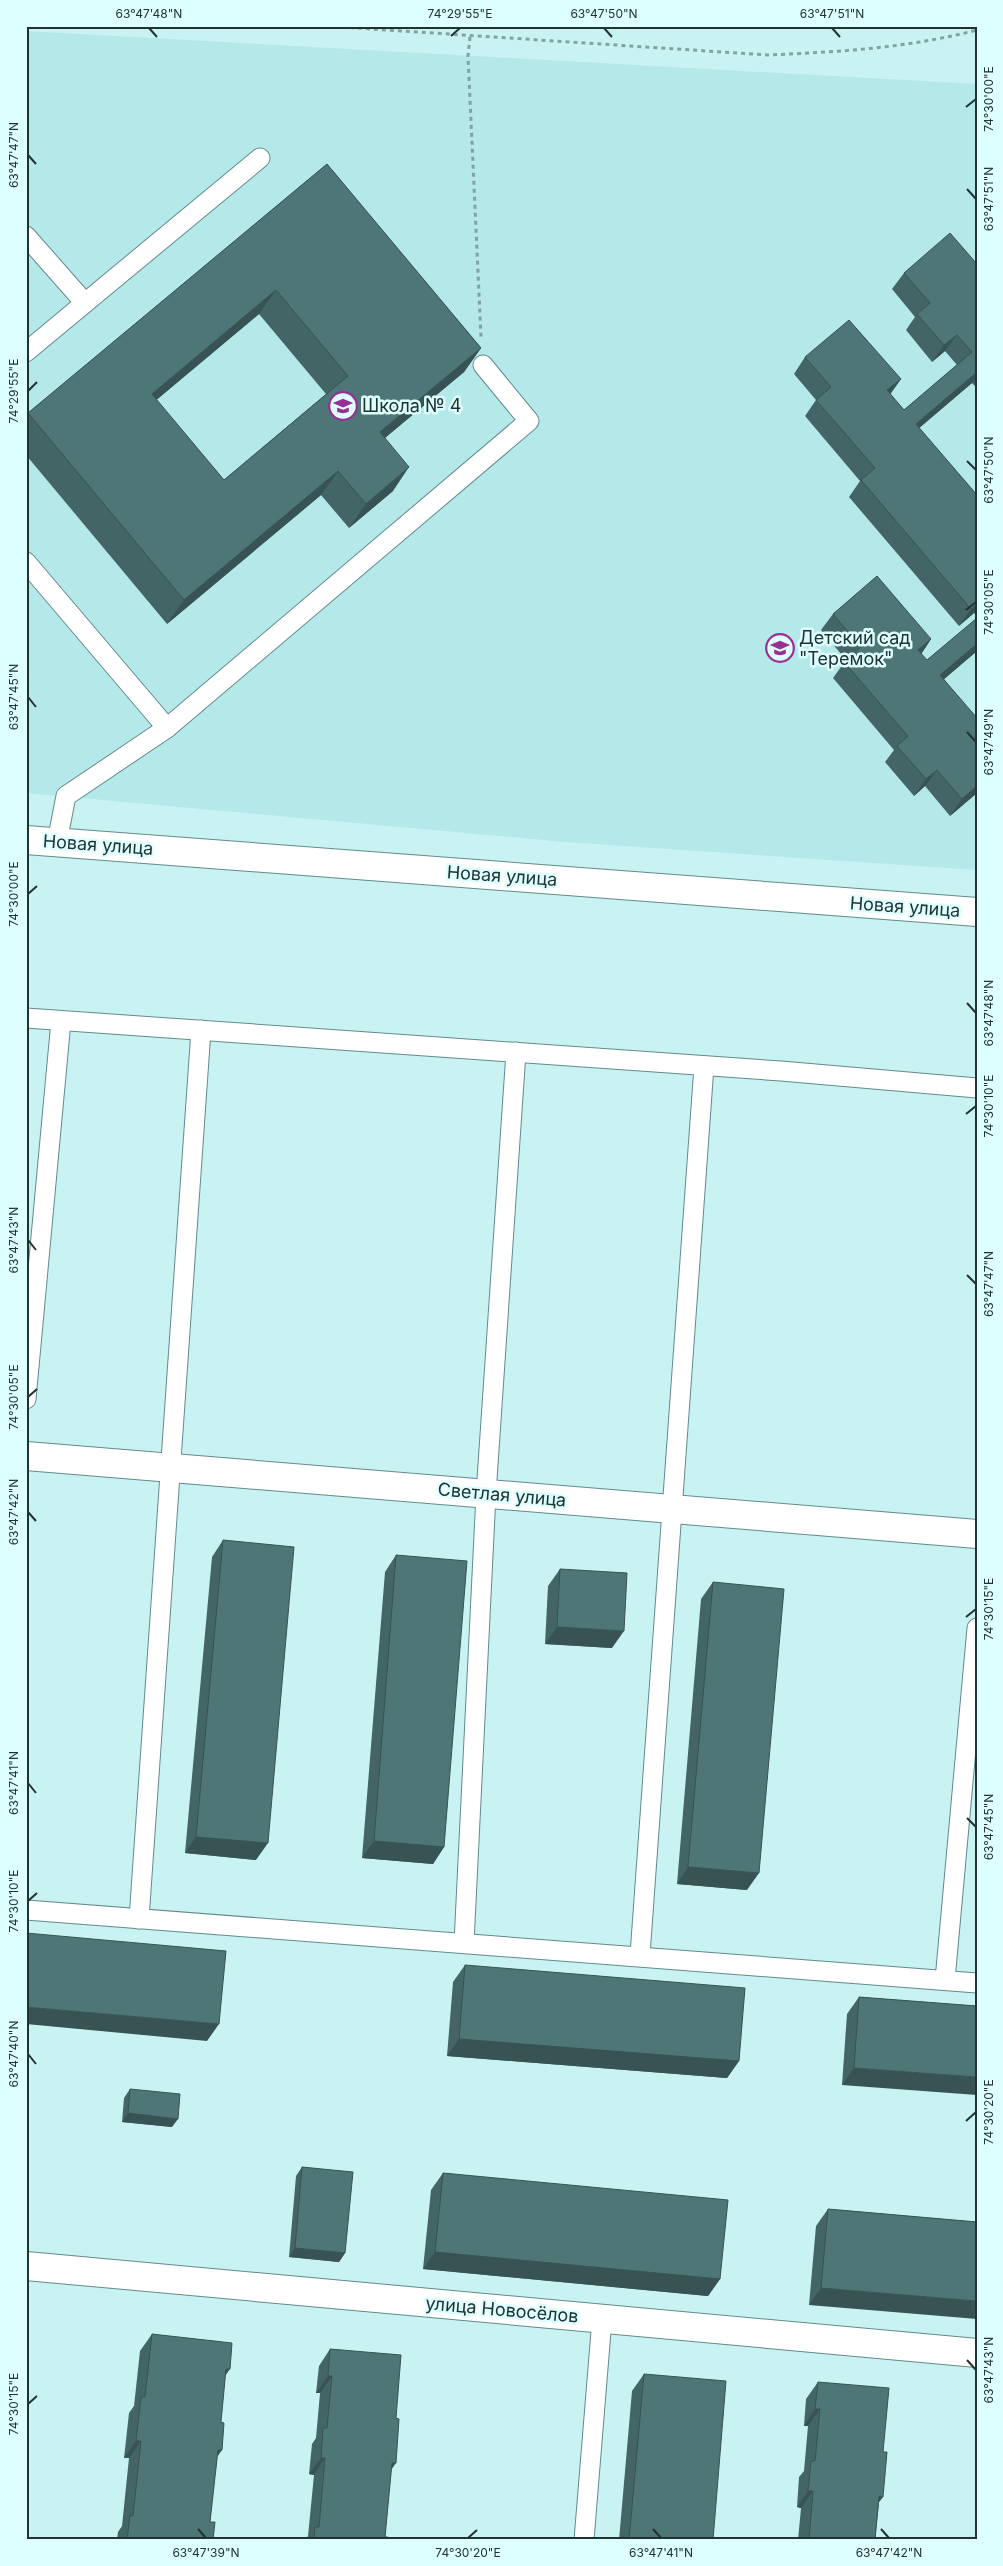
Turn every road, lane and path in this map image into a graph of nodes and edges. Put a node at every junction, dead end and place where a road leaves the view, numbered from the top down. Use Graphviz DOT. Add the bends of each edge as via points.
graph roads {
  1 [pos="326,26"];
  2 [pos="977,30"];
  3 [pos="470,37"];
  4 [pos="260,158"];
  5 [pos="26,236"];
  6 [pos="85,303"];
  7 [pos="26,352"];
  8 [pos="483,365"];
  9 [pos="26,562"];
  10 [pos="167,728"];
  11 [pos="26,840"];
  12 [pos="57,842"];
  13 [pos="977,912"];
  14 [pos="26,1018"];
  15 [pos="62,1021"];
  16 [pos="201,1030"];
  17 [pos="516,1052"];
  18 [pos="704,1066"];
  19 [pos="977,1088"];
  20 [pos="26,1399"];
  21 [pos="26,1456"];
  22 [pos="170,1468"];
  23 [pos="486,1494"];
  24 [pos="672,1509"];
  25 [pos="977,1534"];
  26 [pos="977,1628"];
  27 [pos="26,1910"];
  28 [pos="139,1919"];
  29 [pos="464,1942"];
  30 [pos="640,1956"];
  31 [pos="945,1980"];
  32 [pos="977,1983"];
  33 [pos="26,2266"];
  34 [pos="602,2319"];
  35 [pos="977,2353"];
  36 [pos="584,2540"];
  1 -- 3 [label="path"];
  2 -- 3 [label="path" via="932,42 768,55"];
  3 -- 8 [label="path"];
  4 -- 6 [label="lane"];
  5 -- 6 [label="lane"];
  6 -- 7 [label="lane"];
  8 -- 10 [label="lane" via="529,421"];
  9 -- 10 [label="lane"];
  10 -- 12 [label="lane" via="66,796"];
  11 -- 12 [label="street, Новая улица"];
  12 -- 13 [label="street, Новая улица"];
  14 -- 15 [label="lane"];
  15 -- 16 [label="lane"];
  15 -- 20 [label="lane"];
  16 -- 17 [label="lane"];
  16 -- 22 [label="lane"];
  17 -- 18 [label="lane"];
  17 -- 23 [label="lane"];
  18 -- 19 [label="lane"];
  18 -- 24 [label="lane"];
  21 -- 22 [label="street, Светлая улица"];
  22 -- 23 [label="street, Светлая улица"];
  22 -- 28 [label="lane"];
  23 -- 24 [label="street, Светлая улица"];
  23 -- 29 [label="lane"];
  24 -- 25 [label="street, Светлая улица"];
  24 -- 30 [label="lane"];
  26 -- 31 [label="lane"];
  27 -- 28 [label="lane"];
  28 -- 29 [label="lane"];
  29 -- 30 [label="lane"];
  30 -- 31 [label="lane"];
  31 -- 32 [label="lane"];
  33 -- 34 [label="street, улица Новосёлов"];
  34 -- 35 [label="street, улица Новосёлов"];
  34 -- 36 [label="lane"];
}
